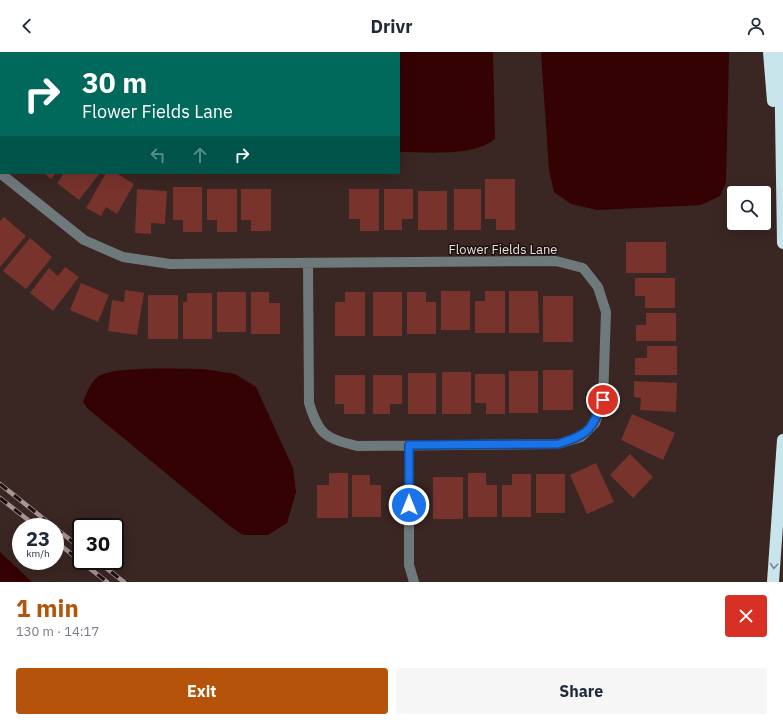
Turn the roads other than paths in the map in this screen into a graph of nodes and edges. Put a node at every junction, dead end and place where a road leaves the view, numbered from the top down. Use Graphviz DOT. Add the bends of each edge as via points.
graph roads {
  1 [pos="769,52"];
  2 [pos="780,52"];
  3 [pos="1,174"];
  4 [pos="781,190"];
  5 [pos="783,243"];
  6 [pos="308,263"];
  7 [pos="783,440"];
  8 [pos="409,445"];
  9 [pos="777,523"];
  10 [pos="783,543"];
  11 [pos="414,582"];
  12 [pos="773,582"];
  1 -- 4 [label="highway"];
  2 -- 4 [label="highway"];
  3 -- 6 [label="street, Flower Fields Lane" via="84,240 123,257 170,264"];
  4 -- 5 [label="highway"];
  6 -- 8 [label="street, Flower Fields Lane" via="309,403 314,421 330,439 356,446"];
  6 -- 8 [label="street, Flower Fields Lane" via="556,261 583,268 598,286 606,312 603,400 594,423 581,437 558,444"];
  7 -- 9 [label="highway"];
  8 -- 11 [label="street" via="409,565"];
  9 -- 10 [label="highway"];
  9 -- 12 [label="highway, one-way"];
}
